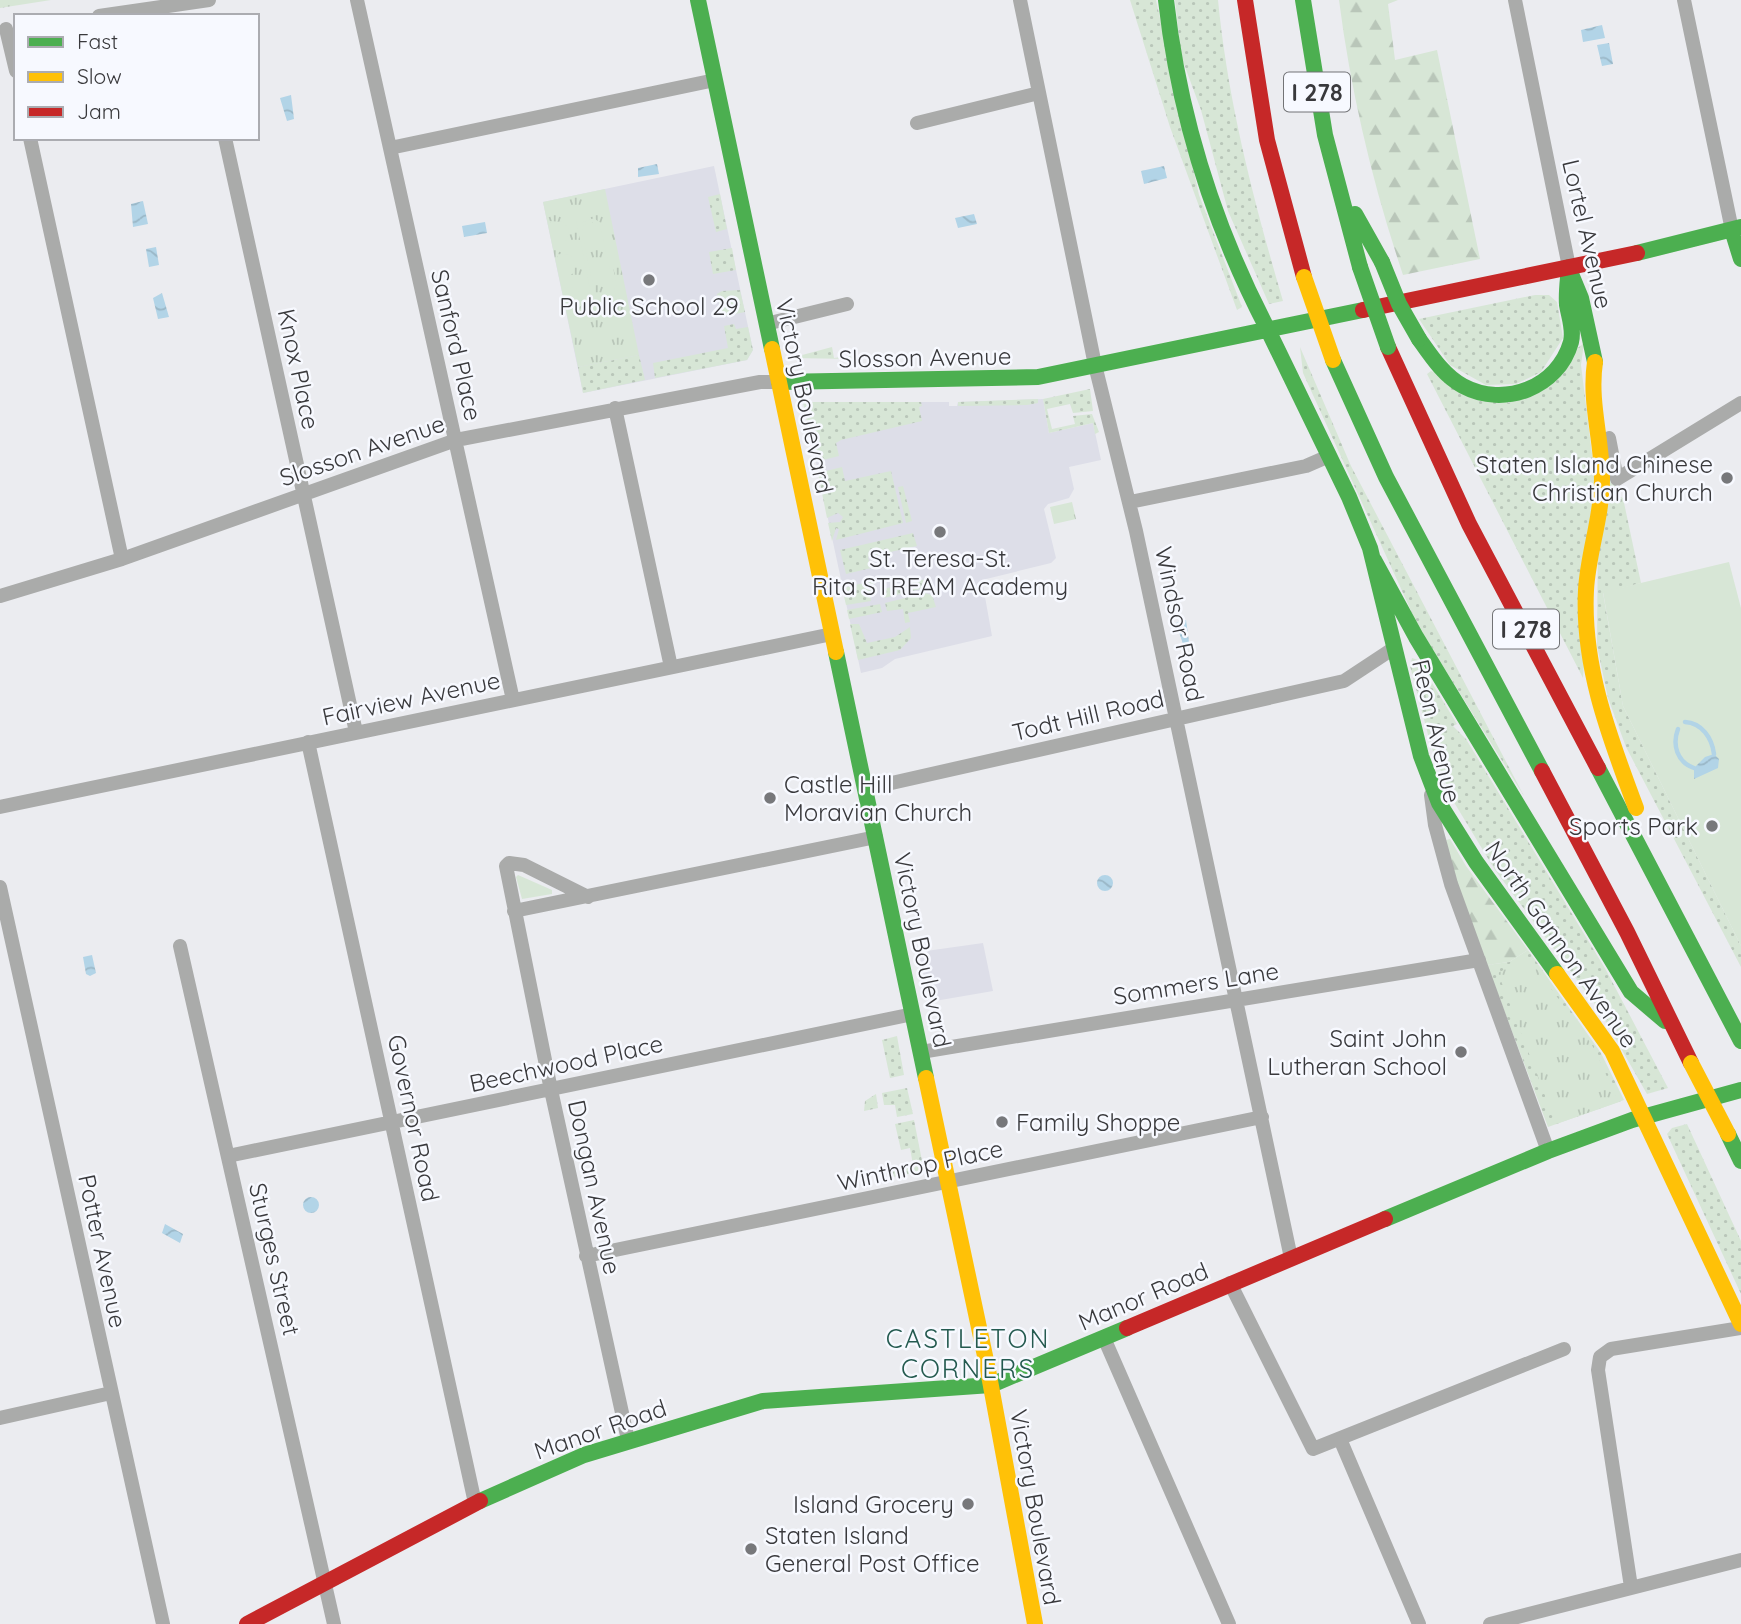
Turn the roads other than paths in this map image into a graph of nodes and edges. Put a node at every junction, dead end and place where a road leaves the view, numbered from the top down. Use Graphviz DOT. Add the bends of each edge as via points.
graph roads {
  1 [pos="357,0"];
  2 [pos="698,0"];
  3 [pos="1020,0"];
  4 [pos="1166,0"];
  5 [pos="1245,0"];
  6 [pos="1303,0"];
  7 [pos="1515,0"];
  8 [pos="1684,0"];
  9 [pos="200,6"];
  10 [pos="119,14"];
  11 [pos="7,29"];
  12 [pos="14,62"];
  13 [pos="715,80"];
  14 [pos="1039,93"];
  15 [pos="917,124"];
  16 [pos="30,140"];
  17 [pos="225,140"];
  18 [pos="390,148"];
  19 [pos="1337,183"];
  20 [pos="1736,229"];
  21 [pos="1741,259"];
  22 [pos="1569,267"];
  23 [pos="847,304"];
  24 [pos="766,324"];
  25 [pos="1266,328"];
  26 [pos="1595,362"];
  27 [pos="1096,365"];
  28 [pos="779,382"];
  29 [pos="1741,403"];
  30 [pos="615,408"];
  31 [pos="456,440"];
  32 [pos="1329,456"];
  33 [pos="303,494"];
  34 [pos="1130,502"];
  35 [pos="122,559"];
  36 [pos="1374,560"];
  37 [pos="0,596"];
  38 [pos="832,634"];
  39 [pos="1394,648"];
  40 [pos="671,667"];
  41 [pos="513,700"];
  42 [pos="1177,719"];
  43 [pos="356,732"];
  44 [pos="308,742"];
  45 [pos="1430,783"];
  46 [pos="865,789"];
  47 [pos="0,807"];
  48 [pos="876,837"];
  49 [pos="0,887"];
  50 [pos="588,897"];
  51 [pos="1673,907"];
  52 [pos="514,911"];
  53 [pos="4,922"];
  54 [pos="180,946"];
  55 [pos="1479,960"];
  56 [pos="1237,999"];
  57 [pos="913,1014"];
  58 [pos="1674,1028"];
  59 [pos="1741,1041"];
  60 [pos="921,1052"];
  61 [pos="551,1090"];
  62 [pos="1741,1090"];
  63 [pos="1644,1116"];
  64 [pos="1262,1117"];
  65 [pos="392,1122"];
  66 [pos="1548,1151"];
  67 [pos="228,1156"];
  68 [pos="1741,1161"];
  69 [pos="948,1182"];
  70 [pos="586,1256"];
  71 [pos="1291,1258"];
  72 [pos="1230,1283"];
  73 [pos="1741,1326"];
  74 [pos="1104,1338"];
  75 [pos="1564,1349"];
  76 [pos="990,1385"];
  77 [pos="111,1393"];
  78 [pos="0,1418"];
  79 [pos="1340,1439"];
  80 [pos="628,1440"];
  81 [pos="475,1503"];
  82 [pos="1741,1560"];
  83 [pos="325,1583"];
  84 [pos="1631,1587"];
  85 [pos="163,1624"];
  86 [pos="247,1624"];
  87 [pos="334,1624"];
  88 [pos="1034,1624"];
  89 [pos="1229,1624"];
  90 [pos="1419,1624"];
  91 [pos="1490,1624"];
  1 -- 18 [label="street, Sanford Place"];
  2 -- 13 [label="main road, Victory Boulevard"];
  3 -- 14 [label="street, Windsor Road"];
  4 -- 25 [label="main road, Reon Avenue" via="1175,66 1202,172 1231,255"];
  5 -- 58 [label="main road, I 278, bridge" via="1264,124 1304,277 1333,360 1386,477"];
  6 -- 19 [label="main road, I 278"];
  7 -- 22 [label="street, Lortel Avenue"];
  8 -- 20 [label="street"];
  9 -- 10 [label="street"];
  11 -- 12 [label="street"];
  13 -- 18 [label="street"];
  13 -- 24 [label="main road, Victory Boulevard"];
  14 -- 15 [label="street"];
  14 -- 27 [label="street, Windsor Road"];
  16 -- 35 [label="street"];
  17 -- 33 [label="street, Knox Place"];
  18 -- 31 [label="street, Sanford Place"];
  19 -- 22 [label="main road, bridge" via="1419,339 1447,374 1470,390 1503,396 1533,389 1554,372 1571,344"];
  19 -- 51 [label="main road, I 278, bridge" via="1388,347 1456,499"];
  20 -- 21 [label="main road"];
  20 -- 22 [label="main road, Slosson Avenue"];
  22 -- 25 [label="main road, Slosson Avenue"];
  22 -- 26 [label="main road, Lortel Avenue"];
  23 -- 24 [label="street"];
  24 -- 28 [label="main road, Victory Boulevard"];
  25 -- 27 [label="main road, Slosson Avenue"];
  25 -- 32 [label="main road, Reon Avenue"];
  26 -- 29 [label="street, Lortel Avenue" via="1617,479"];
  26 -- 51 [label="main road" via="1590,393 1602,483 1586,587 1587,654 1604,723"];
  27 -- 28 [label="main road, Slosson Avenue" via="1002,379"];
  27 -- 34 [label="street, Windsor Road"];
  28 -- 30 [label="street, Slosson Avenue"];
  28 -- 38 [label="main road, Victory Boulevard"];
  30 -- 31 [label="street, Slosson Avenue"];
  30 -- 40 [label="street"];
  31 -- 33 [label="street, Slosson Avenue"];
  31 -- 41 [label="street, Sanford Place"];
  32 -- 34 [label="street" via="1306,466"];
  32 -- 36 [label="main road, Reon Avenue"];
  33 -- 35 [label="street, Slosson Avenue"];
  33 -- 43 [label="street, Knox Place"];
  34 -- 42 [label="street, Windsor Road"];
  35 -- 37 [label="street, Slosson Avenue"];
  36 -- 39 [label="main road, Reon Avenue"];
  36 -- 58 [label="main road" via="1631,992"];
  38 -- 40 [label="street, Fairview Avenue"];
  38 -- 46 [label="main road, Victory Boulevard"];
  39 -- 42 [label="street, Todt Hill Road" via="1344,681"];
  39 -- 45 [label="main road, Reon Avenue"];
  40 -- 41 [label="street, Fairview Avenue"];
  41 -- 43 [label="street, Fairview Avenue"];
  42 -- 46 [label="street, Todt Hill Road"];
  42 -- 56 [label="street, Windsor Road"];
  43 -- 44 [label="street, Fairview Avenue"];
  44 -- 47 [label="street, Fairview Avenue"];
  44 -- 65 [label="street, Governor Road"];
  45 -- 55 [label="street, Reon Avenue" via="1444,859"];
  45 -- 63 [label="main road, North Gannon Avenue" via="1461,841 1605,1038"];
  46 -- 48 [label="main road, Victory Boulevard"];
  48 -- 50 [label="street"];
  48 -- 57 [label="main road, Victory Boulevard"];
  49 -- 53 [label="street, Potter Avenue"];
  50 -- 52 [label="street"];
  50 -- 52 [label="street, Dongan Avenue" via="524,864 509,863 506,872"];
  51 -- 59 [label="main road, I 278"];
  52 -- 61 [label="street, Dongan Avenue"];
  53 -- 77 [label="street, Potter Avenue"];
  54 -- 67 [label="street, Sturges Street"];
  55 -- 56 [label="street, Sommers Lane"];
  55 -- 66 [label="street, Reon Avenue"];
  56 -- 60 [label="street, Sommers Lane"];
  56 -- 64 [label="street, Windsor Road"];
  57 -- 60 [label="main road, Victory Boulevard"];
  57 -- 61 [label="street, Beechwood Place"];
  58 -- 68 [label="main road, I 278, bridge"];
  60 -- 69 [label="main road, Victory Boulevard"];
  61 -- 65 [label="street, Beechwood Place"];
  61 -- 70 [label="street, Dongan Avenue"];
  62 -- 63 [label="main road, Manor Road"];
  63 -- 66 [label="main road, Manor Road"];
  63 -- 73 [label="main road, North Gannon Avenue"];
  64 -- 69 [label="street, Winthrop Place"];
  64 -- 71 [label="street, Windsor Road"];
  65 -- 67 [label="street, Beechwood Place"];
  65 -- 81 [label="street, Governor Road"];
  66 -- 71 [label="main road, Manor Road"];
  67 -- 83 [label="street, Sturges Street"];
  69 -- 70 [label="street, Winthrop Place"];
  69 -- 76 [label="main road, Victory Boulevard"];
  70 -- 80 [label="street, Dongan Avenue"];
  71 -- 72 [label="main road, Manor Road"];
  72 -- 74 [label="main road, Manor Road"];
  72 -- 79 [label="street" via="1313,1448"];
  73 -- 84 [label="street" via="1611,1349 1600,1357 1598,1370"];
  74 -- 76 [label="main road, Manor Road"];
  74 -- 89 [label="street"];
  75 -- 79 [label="street"];
  76 -- 80 [label="main road, Manor Road" via="763,1401"];
  76 -- 88 [label="main road, Victory Boulevard"];
  77 -- 78 [label="street"];
  77 -- 85 [label="street, Potter Avenue"];
  79 -- 90 [label="street"];
  80 -- 81 [label="main road, Manor Road"];
  81 -- 83 [label="main road, Manor Road"];
  82 -- 84 [label="street"];
  83 -- 86 [label="main road, Manor Road"];
  83 -- 87 [label="street, Sturges Street"];
  84 -- 91 [label="street"];
}
